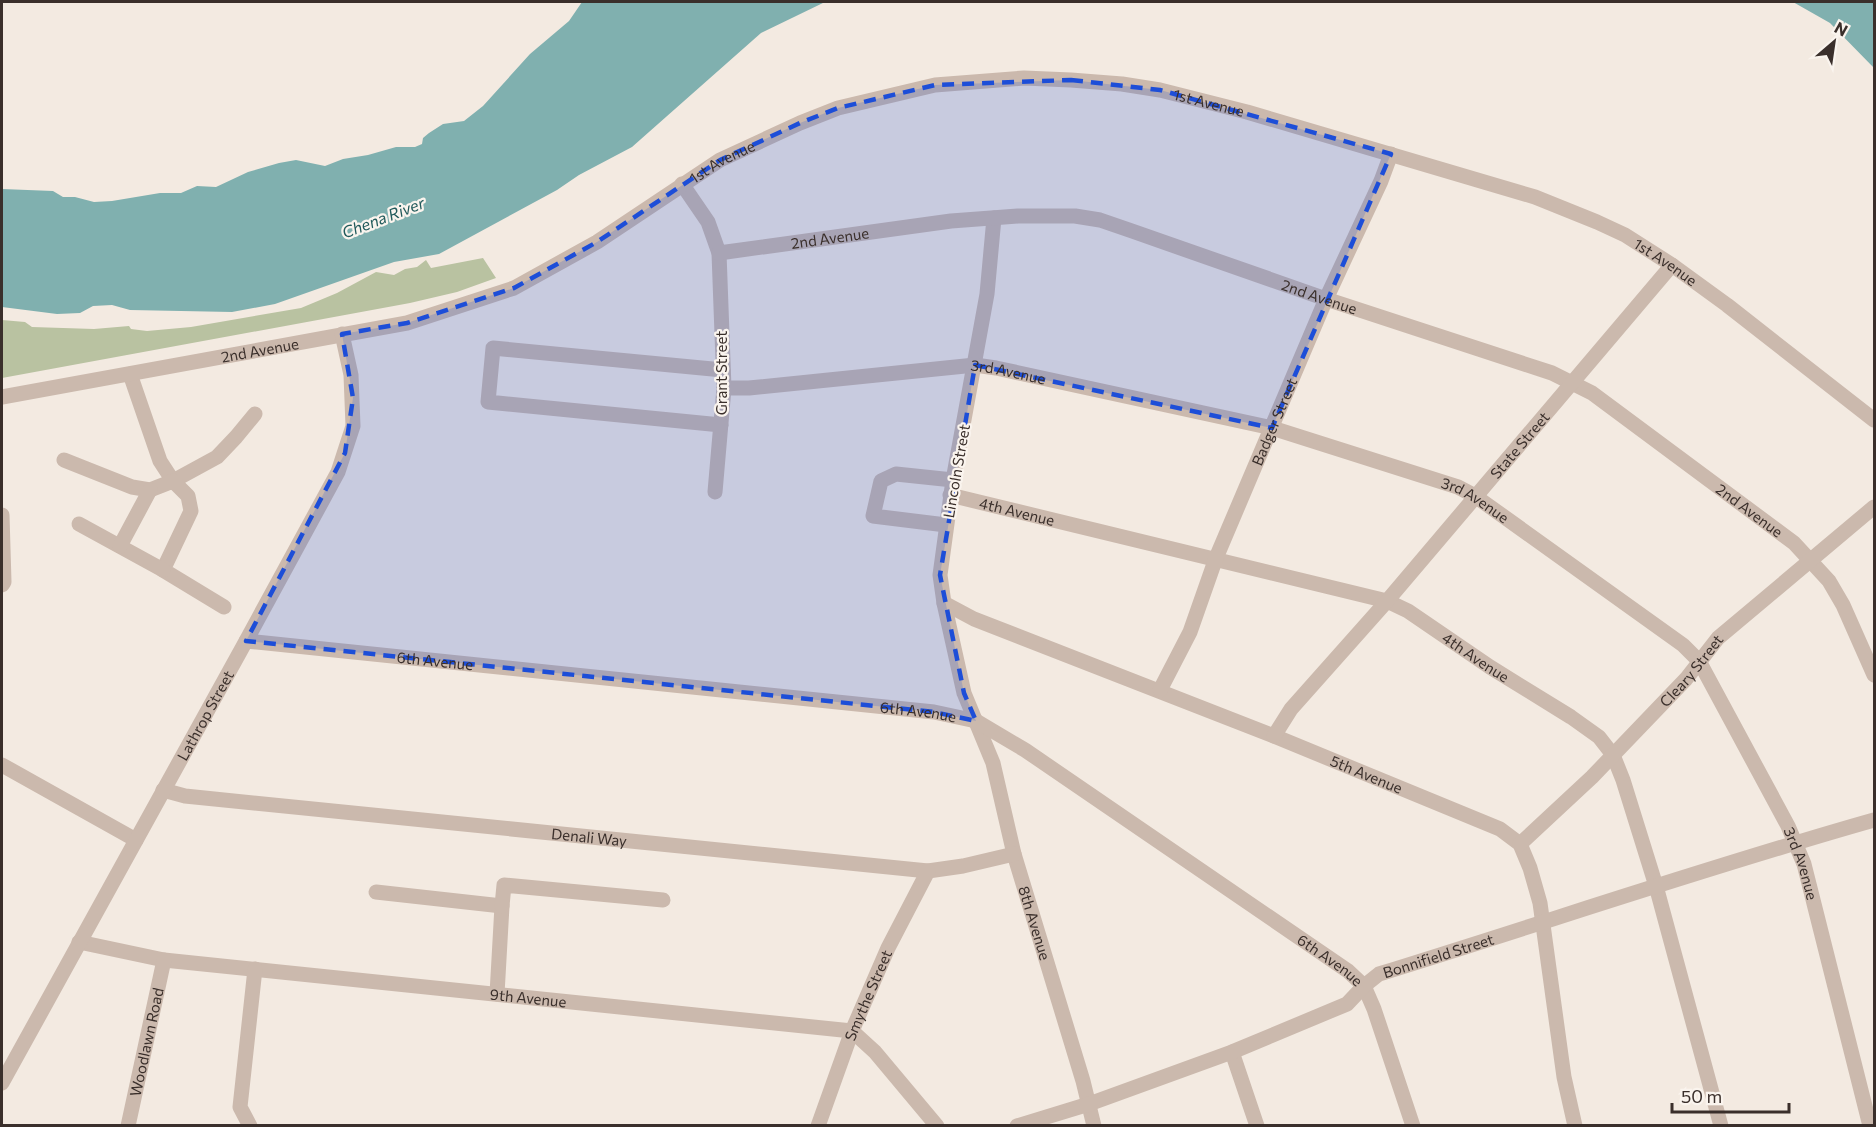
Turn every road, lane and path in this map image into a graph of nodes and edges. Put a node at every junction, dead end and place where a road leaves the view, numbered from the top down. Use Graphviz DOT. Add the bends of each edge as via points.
graph roads {
  1 [pos="1391,154"];
  2 [pos="682,184"];
  3 [pos="994,218"];
  4 [pos="718,253"];
  5 [pos="1672,265"];
  6 [pos="514,288"];
  7 [pos="1326,299"];
  8 [pos="342,334"];
  9 [pos="975,365"];
  10 [pos="723,370"];
  11 [pos="130,374"];
  12 [pos="1571,382"];
  13 [pos="724,387"];
  14 [pos="2,397"];
  15 [pos="255,414"];
  16 [pos="1875,420"];
  17 [pos="720,425"];
  18 [pos="1272,428"];
  19 [pos="64,460"];
  20 [pos="172,481"];
  21 [pos="952,488"];
  22 [pos="150,490"];
  23 [pos="715,492"];
  24 [pos="1475,495"];
  25 [pos="1875,507"];
  26 [pos="2,515"];
  27 [pos="79,524"];
  28 [pos="946,525"];
  29 [pos="120,546"];
  30 [pos="1216,558"];
  31 [pos="1810,560"];
  32 [pos="163,570"];
  33 [pos="2,585"];
  34 [pos="1387,601"];
  35 [pos="944,603"];
  36 [pos="224,607"];
  37 [pos="246,641"];
  38 [pos="1699,661"];
  39 [pos="1875,675"];
  40 [pos="1160,690"];
  41 [pos="976,721"];
  42 [pos="1274,736"];
  43 [pos="1613,754"];
  44 [pos="2,765"];
  45 [pos="163,790"];
  46 [pos="1875,820"];
  47 [pos="136,840"];
  48 [pos="1795,842"];
  49 [pos="1520,844"];
  50 [pos="1014,854"];
  51 [pos="928,871"];
  52 [pos="1656,886"];
  53 [pos="376,892"];
  54 [pos="663,900"];
  55 [pos="502,906"];
  56 [pos="1543,924"];
  57 [pos="79,942"];
  58 [pos="164,960"];
  59 [pos="255,969"];
  60 [pos="1364,986"];
  61 [pos="497,994"];
  62 [pos="852,1031"];
  63 [pos="1232,1052"];
  64 [pos="2,1083"];
  65 [pos="1089,1104"];
  66 [pos="128,1125"];
  67 [pos="250,1125"];
  68 [pos="818,1125"];
  69 [pos="937,1125"];
  70 [pos="1017,1125"];
  71 [pos="1094,1125"];
  72 [pos="1257,1125"];
  73 [pos="1413,1125"];
  74 [pos="1575,1125"];
  75 [pos="1721,1125"];
  76 [pos="1870,1125"];
  1 -- 2 [label="street, 1st Avenue" via="1160,90 1112,83 996,79 935,84 837,108 739,150"];
  1 -- 5 [label="street, 1st Avenue" via="1545,201 1624,235"];
  1 -- 7 [label="street, Badger Street"];
  2 -- 4 [label="street" via="708,222"];
  2 -- 6 [label="street, 1st Avenue" via="597,242"];
  3 -- 4 [label="street, 2nd Avenue"];
  3 -- 7 [label="street, 2nd Avenue" via="1075,216 1100,220"];
  3 -- 9 [label="street, Lincoln Street"];
  4 -- 10 [label="street, Grant Street"];
  5 -- 12 [label="street, State Street"];
  5 -- 16 [label="street, 1st Avenue"];
  6 -- 8 [label="street, 2nd Avenue" via="407,323"];
  7 -- 12 [label="street, 2nd Avenue"];
  7 -- 18 [label="street, Badger Street"];
  8 -- 11 [label="street, 2nd Avenue"];
  8 -- 37 [label="street, Lathrop Street" via="354,398 353,426 345,453 329,490"];
  9 -- 13 [label="street, 3rd Avenue" via="750,388"];
  9 -- 18 [label="street, 3rd Avenue"];
  9 -- 21 [label="street, Lincoln Street"];
  10 -- 13 [label="street, Grant Street"];
  10 -- 17 [label="street" via="493,348 488,402"];
  11 -- 14 [label="street, 2nd Avenue"];
  11 -- 20 [label="street" via="160,461"];
  12 -- 24 [label="street, State Street"];
  12 -- 31 [label="street, 2nd Avenue" via="1690,464 1794,543"];
  13 -- 17 [label="street, Grant Street"];
  15 -- 20 [label="street" via="217,457"];
  17 -- 23 [label="street, Grant Street"];
  18 -- 24 [label="street, 3rd Avenue"];
  18 -- 30 [label="street, Badger Street"];
  19 -- 22 [label="street" via="132,487"];
  20 -- 22 [label="street"];
  20 -- 32 [label="street" via="188,496 191,512"];
  21 -- 28 [label="street, Lincoln Street"];
  21 -- 28 [label="street, 4th Avenue" via="896,474 881,481 873,516"];
  21 -- 30 [label="street, 4th Avenue"];
  22 -- 29 [label="street"];
  24 -- 34 [label="street, State Street"];
  24 -- 38 [label="street, 3rd Avenue" via="1683,645"];
  25 -- 31 [label="street, Cleary Street"];
  26 -- 33 [label="street"];
  27 -- 29 [label="street"];
  28 -- 35 [label="street, Lincoln Street" via="940,575"];
  29 -- 32 [label="street"];
  30 -- 34 [label="street, 4th Avenue"];
  30 -- 40 [label="street, Badger Street" via="1190,632"];
  31 -- 38 [label="street, Cleary Street" via="1718,638"];
  31 -- 39 [label="street, 2nd Avenue" via="1834,589"];
  32 -- 36 [label="street"];
  34 -- 42 [label="street, State Street" via="1291,710"];
  34 -- 43 [label="street, 4th Avenue" via="1571,717 1599,737"];
  35 -- 40 [label="street, 5th Avenue" via="974,619"];
  35 -- 41 [label="street, Lincoln Street" via="964,693"];
  37 -- 41 [label="street, 6th Avenue" via="934,712"];
  37 -- 45 [label="street, Lathrop Street"];
  38 -- 43 [label="street, Cleary Street"];
  38 -- 48 [label="street, 3rd Avenue"];
  40 -- 42 [label="street, 5th Avenue"];
  41 -- 50 [label="street, 8th Avenue" via="993,763"];
  41 -- 60 [label="street, 6th Avenue" via="1025,750 1348,971"];
  42 -- 49 [label="street, 5th Avenue" via="1500,829"];
  43 -- 49 [label="street, Cleary Street"];
  43 -- 52 [label="street, 4th Avenue"];
  44 -- 47 [label="street"];
  45 -- 47 [label="street, Lathrop Street"];
  45 -- 51 [label="street, Denali Way" via="185,796 331,812"];
  46 -- 48 [label="street, Bonnifield Street"];
  47 -- 57 [label="street, Lathrop Street"];
  48 -- 52 [label="street, Bonnifield Street"];
  48 -- 76 [label="street, 3rd Avenue" via="1804,864"];
  49 -- 56 [label="street"];
  50 -- 51 [label="street, Denali Way"];
  50 -- 65 [label="street, 8th Avenue"];
  51 -- 62 [label="street, Smythe Street" via="888,948"];
  52 -- 56 [label="street, Bonnifield Street"];
  52 -- 75 [label="street, 4th Avenue"];
  53 -- 55 [label="street"];
  54 -- 55 [label="street" via="504,885"];
  55 -- 61 [label="street"];
  56 -- 60 [label="street, Bonnifield Street" via="1379,974"];
  56 -- 74 [label="street" via="1564,1077"];
  57 -- 58 [label="street, 9th Avenue"];
  57 -- 64 [label="street, Lathrop Street"];
  58 -- 59 [label="street, 9th Avenue"];
  58 -- 66 [label="street, Woodlawn Road"];
  59 -- 61 [label="street, 9th Avenue"];
  59 -- 67 [label="street" via="240,1107"];
  60 -- 63 [label="street, Bonnifield Street" via="1347,1004"];
  60 -- 73 [label="street, 6th Avenue"];
  61 -- 62 [label="street, 9th Avenue"];
  62 -- 68 [label="street, Smythe Street"];
  62 -- 69 [label="street"];
  63 -- 65 [label="street, Bonnifield Street"];
  63 -- 72 [label="street"];
  65 -- 70 [label="street, Bonnifield Street"];
  65 -- 71 [label="street, 8th Avenue"];
}
